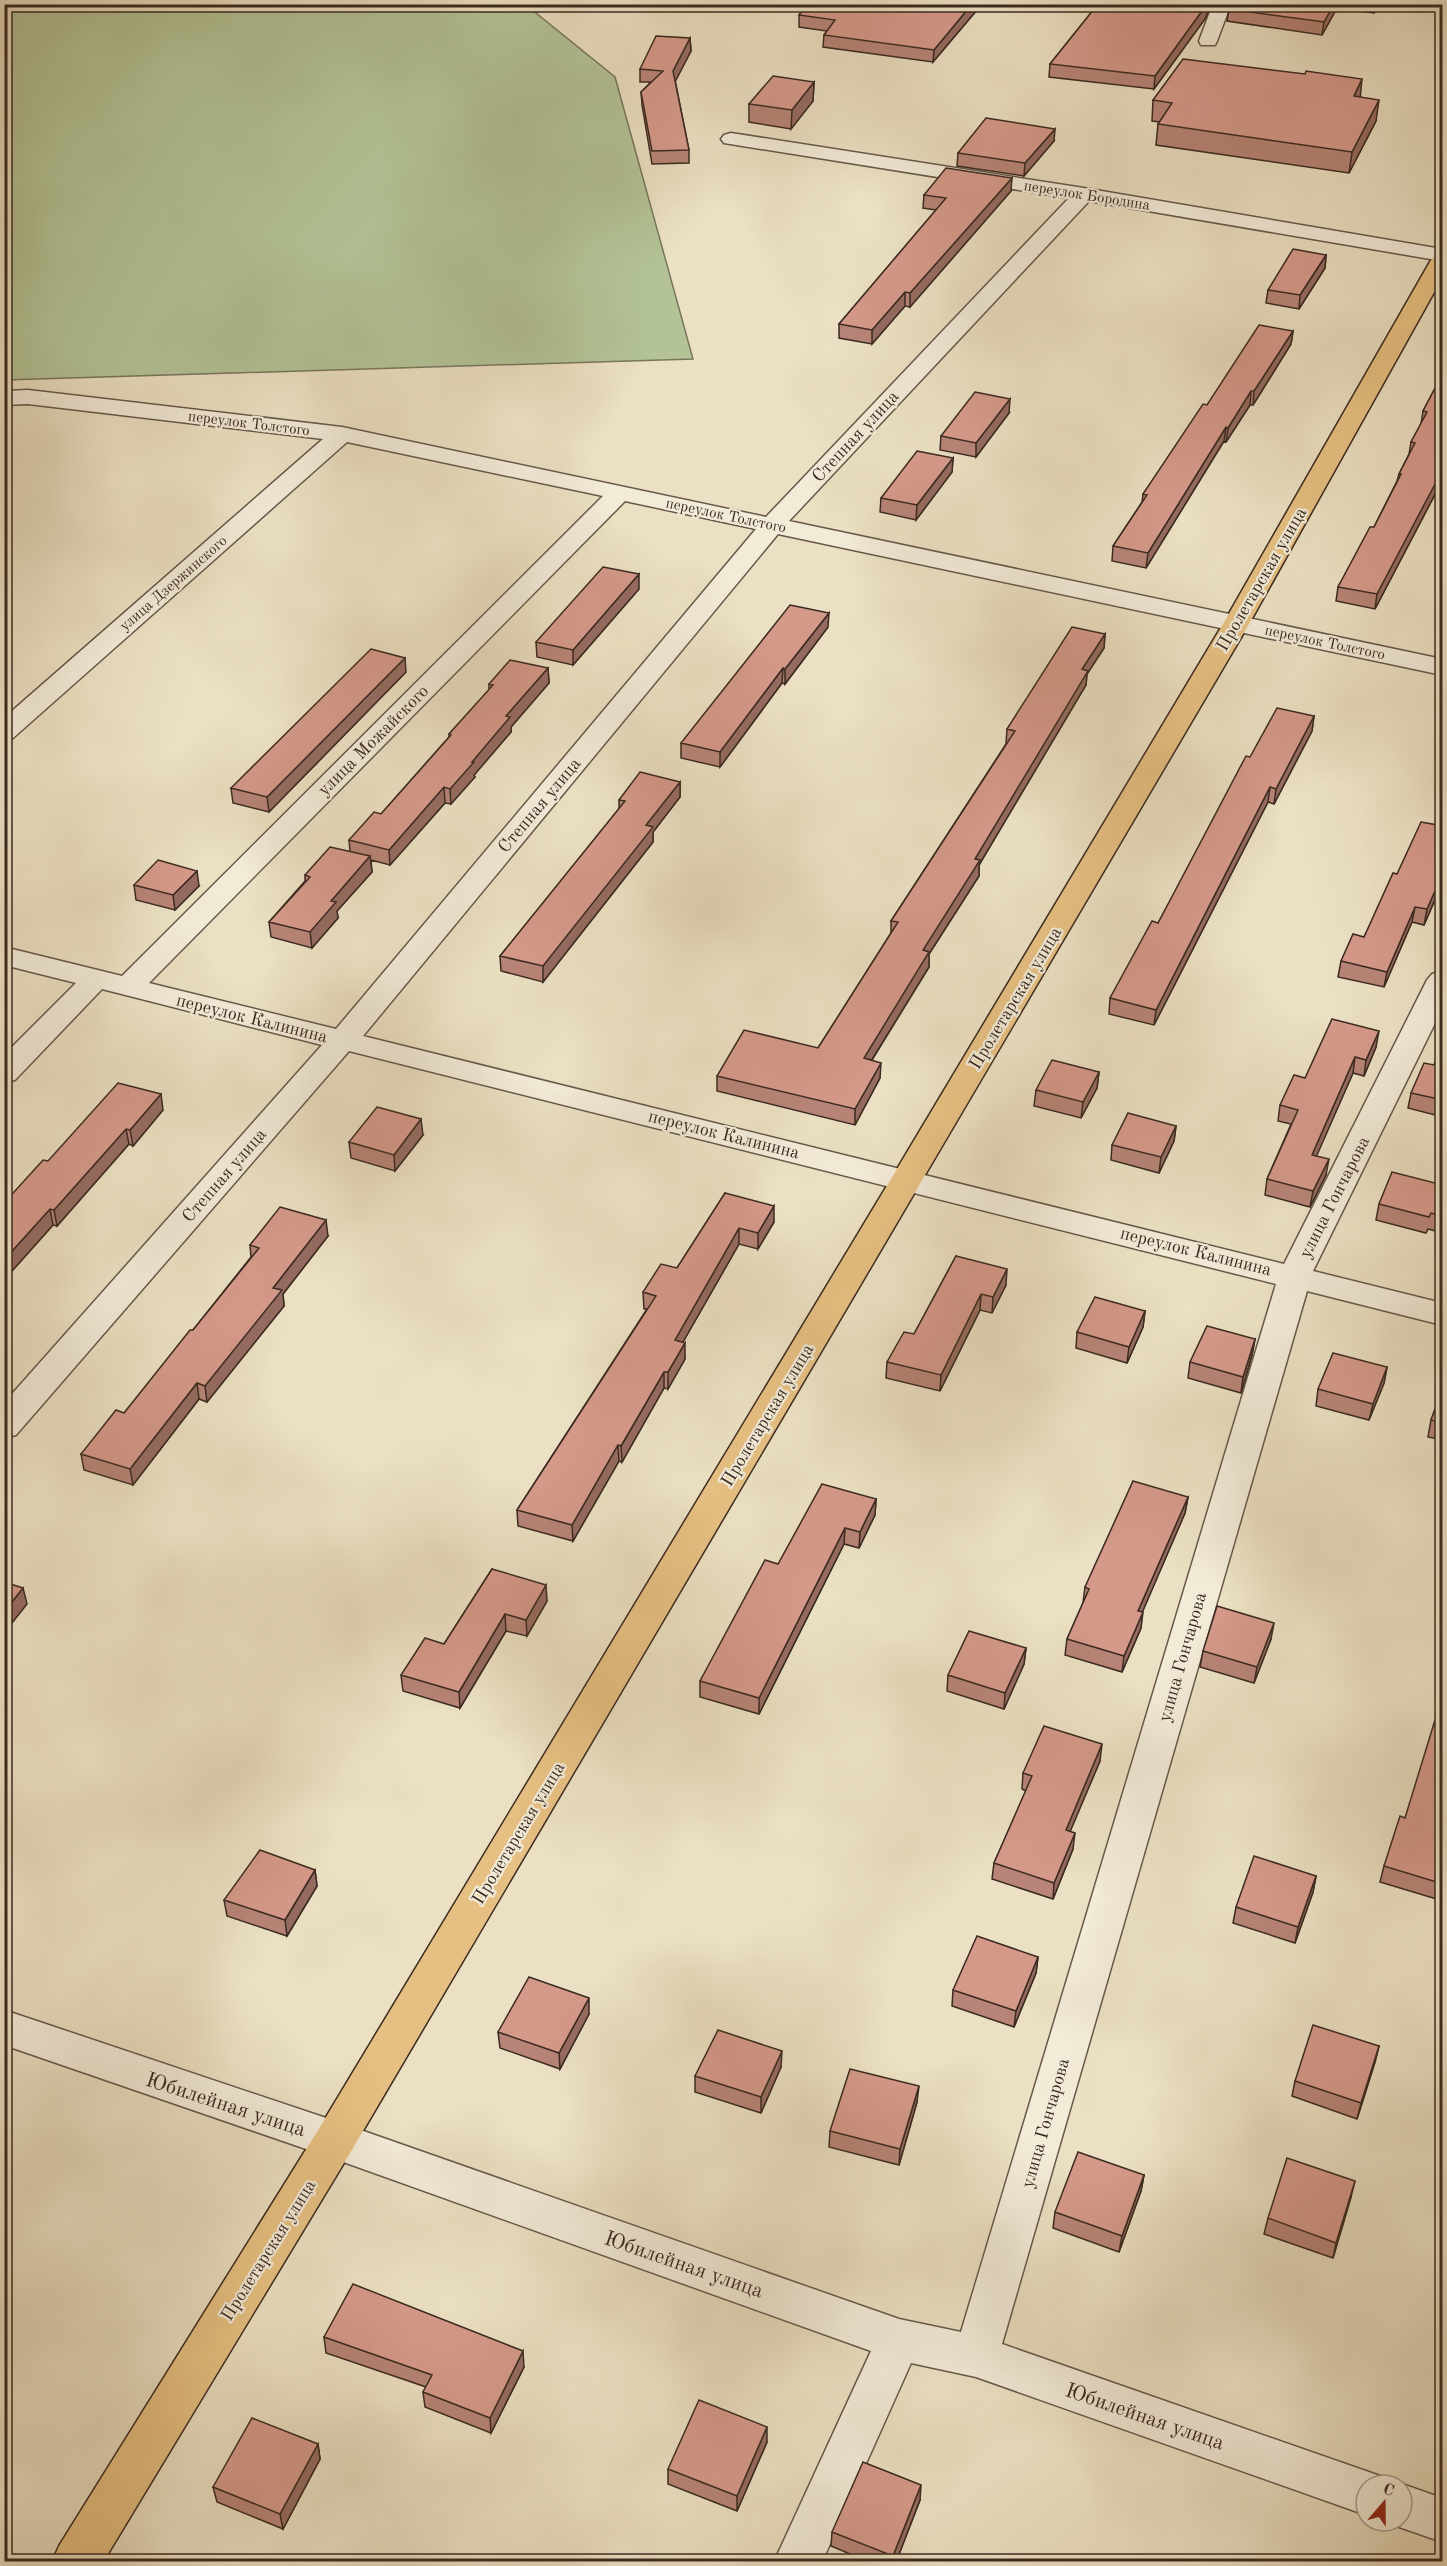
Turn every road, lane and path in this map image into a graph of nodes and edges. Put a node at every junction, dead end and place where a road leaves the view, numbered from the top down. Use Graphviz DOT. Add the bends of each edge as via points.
graph roads {
  1 [pos="1222,4"];
  2 [pos="1208,41"];
  3 [pos="731,139"];
  4 [pos="1084,194"];
  5 [pos="1443,255"];
  6 [pos="1443,261"];
  7 [pos="4,398"];
  8 [pos="342,434"];
  9 [pos="620,493"];
  10 [pos="772,525"];
  11 [pos="1236,624"];
  12 [pos="1443,667"];
  13 [pos="4,732"];
  14 [pos="4,956"];
  15 [pos="95,980"];
  16 [pos="1443,980"];
  17 [pos="127,988"];
  18 [pos="343,1040"];
  19 [pos="4,1073"];
  20 [pos="907,1179"];
  21 [pos="1295,1275"];
  22 [pos="1443,1314"];
  23 [pos="4,1425"];
  24 [pos="4,2027"];
  25 [pos="335,2140"];
  26 [pos="899,2340"];
  27 [pos="976,2356"];
  28 [pos="1354,2489"];
  29 [pos="1414,2510"];
  30 [pos="1443,2520"];
  31 [pos="76,2562"];
  32 [pos="798,2562"];
  1 -- 2 [label="street"];
  3 -- 4 [label="street, переулок Бородина"];
  4 -- 5 [label="street, переулок Бородина"];
  4 -- 10 [label="street, Степная улица"];
  6 -- 11 [label="main road, Пролетарская улица"];
  7 -- 8 [label="street, переулок Толстого" via="28,397"];
  8 -- 9 [label="street, переулок Толстого"];
  8 -- 13 [label="street, улица Дзержинского"];
  9 -- 10 [label="street, переулок Толстого"];
  9 -- 17 [label="street, улица Можайского"];
  10 -- 11 [label="street, переулок Толстого"];
  10 -- 18 [label="street, Степная улица"];
  11 -- 12 [label="street, переулок Толстого"];
  11 -- 20 [label="main road, Пролетарская улица"];
  14 -- 15 [label="street, переулок Калинина"];
  15 -- 17 [label="street, переулок Калинина"];
  15 -- 19 [label="street"];
  16 -- 21 [label="street, улица Гончарова"];
  17 -- 18 [label="street, переулок Калинина"];
  18 -- 20 [label="street, переулок Калинина"];
  18 -- 23 [label="street, Степная улица"];
  20 -- 21 [label="street, переулок Калинина"];
  20 -- 25 [label="main road, Пролетарская улица"];
  21 -- 22 [label="street, переулок Калинина"];
  21 -- 27 [label="street, улица Гончарова"];
  24 -- 25 [label="street, Юбилейная улица"];
  25 -- 26 [label="street, Юбилейная улица"];
  25 -- 31 [label="main road, Пролетарская улица"];
  26 -- 27 [label="street, Юбилейная улица"];
  26 -- 32 [label="street"];
  27 -- 28 [label="street, Юбилейная улица"];
  29 -- 30 [label="street"];
}
